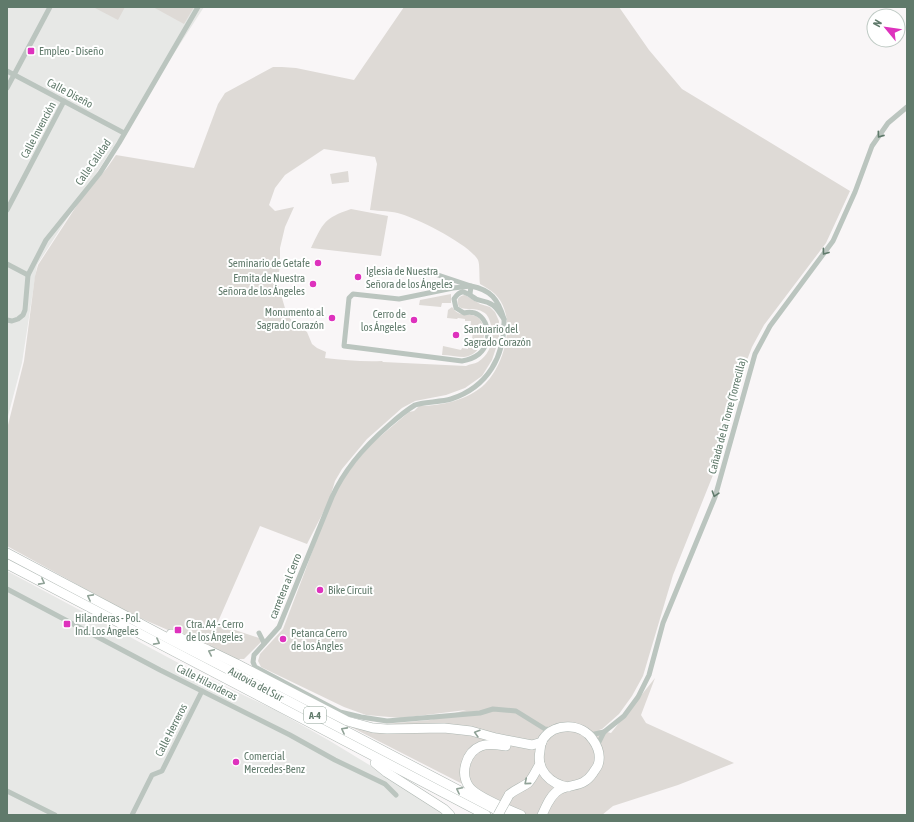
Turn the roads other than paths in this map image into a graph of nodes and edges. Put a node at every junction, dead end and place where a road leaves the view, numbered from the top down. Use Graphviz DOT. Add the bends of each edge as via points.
graph roads {
  1 [pos="50,7"];
  2 [pos="198,7"];
  3 [pos="7,71"];
  4 [pos="14,74"];
  5 [pos="7,88"];
  6 [pos="64,101"];
  7 [pos="907,107"];
  8 [pos="124,132"];
  9 [pos="7,210"];
  10 [pos="7,264"];
  11 [pos="426,270"];
  12 [pos="28,275"];
  13 [pos="471,286"];
  14 [pos="482,289"];
  15 [pos="470,294"];
  16 [pos="479,300"];
  17 [pos="504,319"];
  18 [pos="7,320"];
  19 [pos="7,553"];
  20 [pos="7,564"];
  21 [pos="7,589"];
  22 [pos="124,615"];
  23 [pos="259,633"];
  24 [pos="264,643"];
  25 [pos="202,691"];
  26 [pos="293,714"];
  27 [pos="537,724"];
  28 [pos="554,730"];
  29 [pos="604,732"];
  30 [pos="590,735"];
  31 [pos="543,740"];
  32 [pos="597,746"];
  33 [pos="539,759"];
  34 [pos="375,763"];
  35 [pos="568,788"];
  36 [pos="7,791"];
  37 [pos="396,795"];
  38 [pos="46,813"];
  39 [pos="543,813"];
  40 [pos="55,815"];
  41 [pos="132,815"];
  42 [pos="450,815"];
  43 [pos="473,815"];
  44 [pos="486,815"];
  45 [pos="498,815"];
  46 [pos="506,815"];
  47 [pos="521,815"];
  1 -- 4 [label="street"];
  2 -- 8 [label="street, Calle Calidad"];
  3 -- 4 [label="street, Calle Diseño"];
  4 -- 5 [label="street"];
  4 -- 6 [label="street, Calle Diseño"];
  6 -- 8 [label="street, Calle Diseño"];
  6 -- 9 [label="street, Calle Invención"];
  7 -- 29 [label="street, Cañada de la Torre (Torrecilla), one-way" via="888,123 872,146 833,241 770,326 755,354 715,497 663,623 648,675 638,697 624,716"];
  8 -- 12 [label="street, Calle Calidad" via="100,173 46,240"];
  10 -- 12 [label="street"];
  11 -- 13 [label="street"];
  12 -- 18 [label="street, Calle Calidad" via="23,315 12,321"];
  13 -- 14 [label="street"];
  13 -- 15 [label="street"];
  13 -- 15 [label="street" via="399,299 353,294 350,298 344,346 462,361 472,359 480,353 487,342 489,331 482,317 470,311 464,313 456,308 454,299 457,294"];
  14 -- 16 [label="street" via="477,294"];
  14 -- 17 [label="street" via="493,296"];
  15 -- 16 [label="street"];
  16 -- 17 [label="street" via="490,303"];
  17 -- 24 [label="street, carretera al Cerro" via="502,344 497,360 481,382 452,399 418,404 405,411 368,443 351,465 332,497 279,627"];
  22 -- 19 [label="highway, Autovía del Sur / A-4, one-way"];
  20 -- 26 [label="highway, Autovía del Sur / A-4, one-way"];
  21 -- 25 [label="street, Calle Hilanderas"];
  31 -- 22 [label="highway, one-way" via="532,745 471,731 444,728 387,729 353,723 208,650"];
  46 -- 22 [label="highway, Autovía del Sur / A-4, one-way"];
  23 -- 24 [label="street"];
  24 -- 27 [label="street, carretera al Cerro" via="254,655 255,667 340,712 387,721 493,710 516,711"];
  25 -- 37 [label="street, Calle Hilanderas" via="385,784"];
  25 -- 41 [label="street, Calle Herreros" via="162,771 152,775"];
  26 -- 34 [label="highway" via="309,727"];
  26 -- 44 [label="highway, Autovía del Sur / A-4"];
  27 -- 28 [label="street" via="545,729"];
  27 -- 31 [label="street"];
  28 -- 30 [label="highway" via="574,727"];
  28 -- 31 [label="highway"];
  29 -- 30 [label="street"];
  29 -- 32 [label="street, Cañada de la Torre (Torrecilla)"];
  30 -- 32 [label="highway"];
  31 -- 33 [label="highway"];
  32 -- 35 [label="highway" via="598,766 589,779"];
  33 -- 35 [label="highway" via="546,776 559,786"];
  33 -- 45 [label="highway, one-way, bridge" via="534,775 509,795"];
  33 -- 47 [label="highway" via="525,749 494,744 476,749 466,760 465,774 470,788 499,806"];
  34 -- 42 [label="highway"];
  34 -- 43 [label="highway"];
  35 -- 39 [label="highway" via="559,789 555,793"];
  36 -- 38 [label="street"];
  38 -- 40 [label="street"];
}
